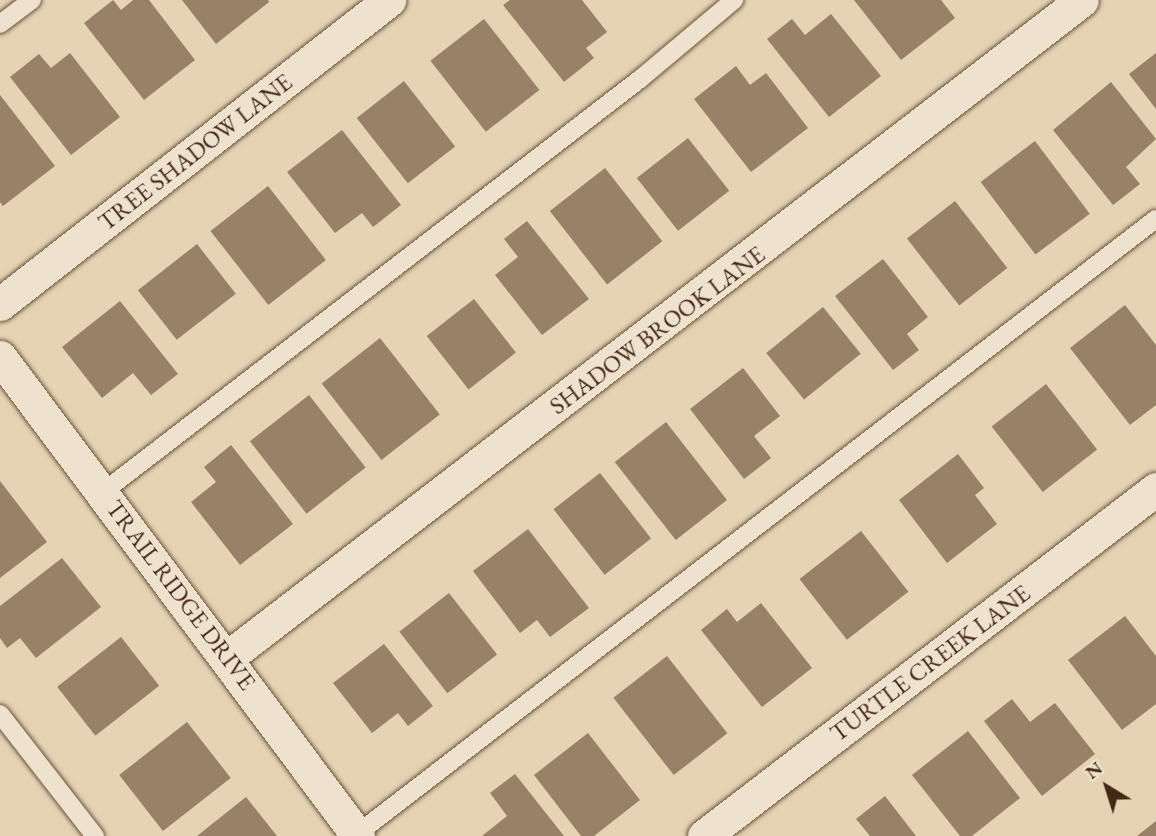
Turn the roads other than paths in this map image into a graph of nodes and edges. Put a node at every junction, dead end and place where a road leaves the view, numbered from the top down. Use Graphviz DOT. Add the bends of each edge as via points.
graph roads {
  1 [pos="32,0"];
  2 [pos="389,0"];
  3 [pos="734,0"];
  4 [pos="1082,0"];
  5 [pos="0,24"];
  6 [pos="1156,219"];
  7 [pos="0,304"];
  8 [pos="0,357"];
  9 [pos="1156,489"];
  10 [pos="103,492"];
  11 [pos="228,657"];
  12 [pos="0,714"];
  13 [pos="358,835"];
  14 [pos="95,836"];
  15 [pos="704,836"];
  1 -- 5 [label="lane"];
  2 -- 7 [label="street, TREE SHADOW LANE"];
  3 -- 10 [label="lane" via="640,79"];
  4 -- 11 [label="street, SHADOW BROOK LANE"];
  6 -- 13 [label="lane"];
  8 -- 10 [label="street, TRAIL RIDGE DRIVE"];
  9 -- 15 [label="street, TURTLE CREEK LANE"];
  10 -- 11 [label="street, TRAIL RIDGE DRIVE"];
  11 -- 13 [label="street, TRAIL RIDGE DRIVE"];
  12 -- 14 [label="lane"];
}
